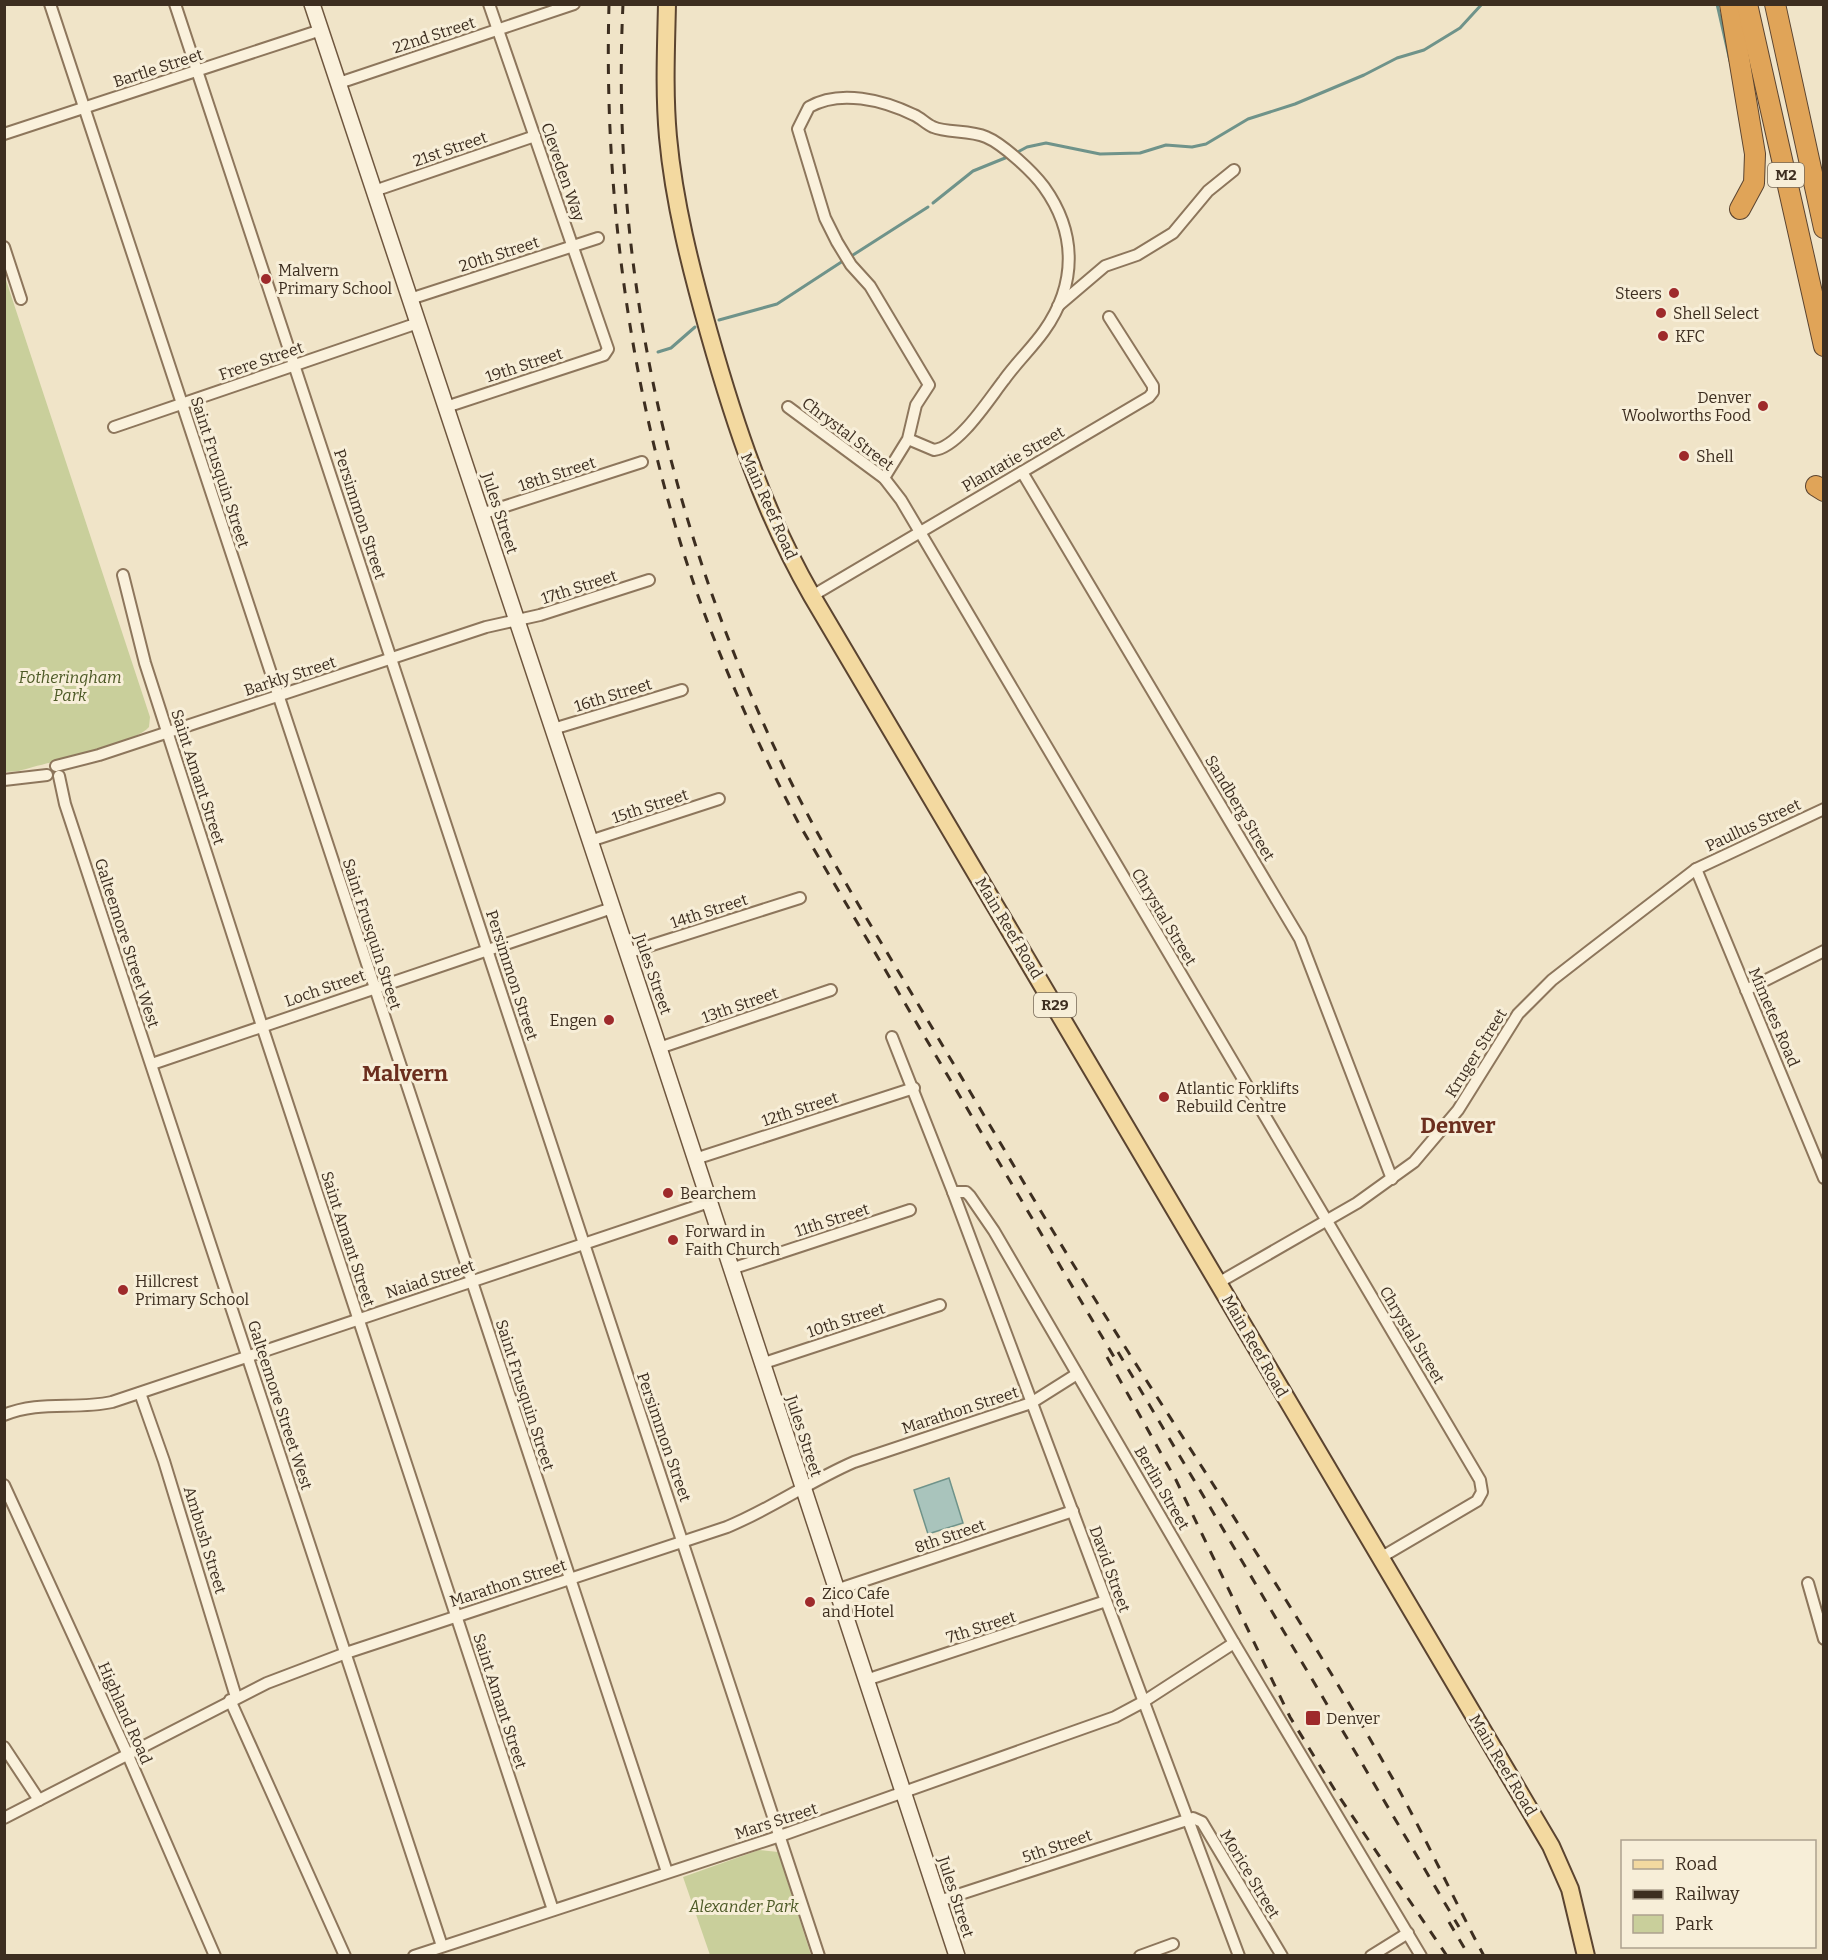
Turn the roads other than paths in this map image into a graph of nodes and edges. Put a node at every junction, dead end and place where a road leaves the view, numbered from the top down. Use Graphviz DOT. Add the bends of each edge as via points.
graph roads {
  1 [pos="50,4"];
  2 [pos="175,4"];
  3 [pos="312,4"];
  4 [pos="489,4"];
  5 [pos="574,4"];
  6 [pos="667,4"];
  7 [pos="1730,4"];
  8 [pos="1747,4"];
  9 [pos="1775,4"];
  10 [pos="321,30"];
  11 [pos="497,30"];
  12 [pos="197,71"];
  13 [pos="339,83"];
  14 [pos="84,107"];
  15 [pos="4,134"];
  16 [pos="535,136"];
  17 [pos="1234,170"];
  18 [pos="374,191"];
  19 [pos="1740,209"];
  20 [pos="1824,228"];
  21 [pos="598,238"];
  22 [pos="573,246"];
  23 [pos="4,247"];
  24 [pos="21,299"];
  25 [pos="410,299"];
  26 [pos="1058,306"];
  27 [pos="1109,317"];
  28 [pos="418,323"];
  29 [pos="1824,346"];
  30 [pos="608,349"];
  31 [pos="295,365"];
  32 [pos="182,403"];
  33 [pos="446,407"];
  34 [pos="788,407"];
  35 [pos="114,427"];
  36 [pos="909,439"];
  37 [pos="642,462"];
  38 [pos="1022,472"];
  39 [pos="884,478"];
  40 [pos="482,514"];
  41 [pos="920,531"];
  42 [pos="123,576"];
  43 [pos="649,580"];
  44 [pos="812,596"];
  45 [pos="516,619"];
  46 [pos="392,658"];
  47 [pos="682,690"];
  48 [pos="279,695"];
  49 [pos="553,729"];
  50 [pos="167,732"];
  51 [pos="53,773"];
  52 [pos="4,780"];
  53 [pos="719,799"];
  54 [pos="1824,809"];
  55 [pos="590,841"];
  56 [pos="1696,869"];
  57 [pos="800,898"];
  58 [pos="612,908"];
  59 [pos="489,949"];
  60 [pos="1824,951"];
  61 [pos="627,953"];
  62 [pos="374,987"];
  63 [pos="831,990"];
  64 [pos="1746,990"];
  65 [pos="262,1026"];
  66 [pos="891,1036"];
  67 [pos="659,1048"];
  68 [pos="152,1064"];
  69 [pos="914,1089"];
  70 [pos="695,1159"];
  71 [pos="1824,1178"];
  72 [pos="1392,1179"];
  73 [pos="953,1192"];
  74 [pos="709,1202"];
  75 [pos="910,1210"];
  76 [pos="1326,1221"];
  77 [pos="584,1245"];
  78 [pos="730,1269"];
  79 [pos="472,1281"];
  80 [pos="1218,1283"];
  81 [pos="940,1305"];
  82 [pos="359,1319"];
  83 [pos="248,1357"];
  84 [pos="761,1364"];
  85 [pos="1077,1374"];
  86 [pos="140,1393"];
  87 [pos="1031,1403"];
  88 [pos="4,1415"];
  89 [pos="4,1485"];
  90 [pos="803,1491"];
  91 [pos="1073,1511"];
  92 [pos="684,1542"];
  93 [pos="1380,1558"];
  94 [pos="570,1578"];
  95 [pos="1808,1582"];
  96 [pos="836,1590"];
  97 [pos="1106,1601"];
  98 [pos="456,1616"];
  99 [pos="1824,1639"];
  100 [pos="1234,1643"];
  101 [pos="346,1653"];
  102 [pos="866,1680"];
  103 [pos="233,1699"];
  104 [pos="1143,1702"];
  105 [pos="4,1748"];
  106 [pos="127,1753"];
  107 [pos="903,1794"];
  108 [pos="39,1800"];
  109 [pos="4,1818"];
  110 [pos="1186,1818"];
  111 [pos="780,1836"];
  112 [pos="1222,1857"];
  113 [pos="1206,1868"];
  114 [pos="667,1872"];
  115 [pos="939,1901"];
  116 [pos="553,1910"];
  117 [pos="1408,1933"];
  118 [pos="1173,1944"];
  119 [pos="442,1946"];
  120 [pos="215,1956"];
  121 [pos="345,1956"];
  122 [pos="414,1956"];
  123 [pos="819,1956"];
  124 [pos="957,1956"];
  125 [pos="1140,1956"];
  126 [pos="1239,1956"];
  127 [pos="1282,1956"];
  128 [pos="1371,1956"];
  129 [pos="1421,1956"];
  130 [pos="1586,1956"];
  1 -- 14 [label="street, Saint Frusquin Street"];
  2 -- 12 [label="street, Persimmon Street"];
  3 -- 10 [label="main road, Jules Street"];
  4 -- 11 [label="street, Cleveden Way"];
  5 -- 11 [label="street, 22nd Street"];
  6 -- 44 [label="main road, Main Reef Road / R29" via="668,138 697,289 757,485"];
  7 -- 19 [label="highway" via="1755,154 1754,183"];
  8 -- 29 [label="highway, M2"];
  9 -- 20 [label="highway, M2"];
  10 -- 12 [label="street, Bartle Street"];
  10 -- 13 [label="main road, Jules Street"];
  11 -- 13 [label="street, 22nd Street"];
  11 -- 16 [label="street, Cleveden Way"];
  12 -- 14 [label="street, Bartle Street"];
  12 -- 31 [label="street, Persimmon Street"];
  13 -- 18 [label="main road, Jules Street"];
  14 -- 15 [label="street, Bartle Street"];
  14 -- 32 [label="street, Saint Frusquin Street"];
  16 -- 18 [label="street, 21st Street"];
  16 -- 22 [label="street, Cleveden Way"];
  17 -- 26 [label="street" via="1208,191 1173,233 1137,255 1105,266"];
  18 -- 25 [label="main road, Jules Street"];
  21 -- 22 [label="street, 20th Street"];
  22 -- 25 [label="street, 20th Street"];
  22 -- 30 [label="street, Cleveden Way"];
  23 -- 24 [label="street"];
  25 -- 28 [label="main road, Jules Street"];
  26 -- 36 [label="street" via="980,412 949,444 934,450"];
  26 -- 36 [label="street" via="1070,254 1061,216 1041,183 998,144 979,135 936,129 911,113 867,98 823,101 809,107 798,133 825,218 851,265 870,286 928,381 929,388 914,411"];
  27 -- 38 [label="street, Plantatie Street" via="1153,386 1153,392"];
  28 -- 31 [label="street, Frere Street"];
  28 -- 33 [label="main road, Jules Street"];
  30 -- 33 [label="street, 19th Street" via="604,355"];
  31 -- 32 [label="street, Frere Street"];
  31 -- 46 [label="street, Persimmon Street"];
  32 -- 35 [label="street, Frere Street"];
  32 -- 48 [label="street, Saint Frusquin Street"];
  33 -- 40 [label="main road, Jules Street"];
  34 -- 39 [label="street, Chrystal Street"];
  36 -- 39 [label="street"];
  37 -- 40 [label="street, 18th Street"];
  38 -- 41 [label="street, Plantatie Street"];
  38 -- 72 [label="street, Sandberg Street" via="1300,939"];
  39 -- 41 [label="street, Chrystal Street"];
  40 -- 45 [label="main road, Jules Street"];
  41 -- 44 [label="street, Plantatie Street"];
  41 -- 76 [label="street, Chrystal Street"];
  42 -- 50 [label="street, Saint Amant Street"];
  43 -- 45 [label="street, 17th Street"];
  44 -- 80 [label="main road, Main Reef Road / R29"];
  45 -- 46 [label="street, Barkly Street"];
  45 -- 49 [label="main road, Jules Street"];
  46 -- 48 [label="street, Barkly Street"];
  46 -- 59 [label="street, Persimmon Street"];
  47 -- 49 [label="street, 16th Street"];
  48 -- 50 [label="street, Barkly Street"];
  48 -- 62 [label="street, Saint Frusquin Street"];
  49 -- 55 [label="main road, Jules Street"];
  50 -- 51 [label="street, Barkly Street"];
  50 -- 65 [label="street, Saint Amant Street"];
  51 -- 52 [label="street, Barkly Street"];
  51 -- 68 [label="street, Galteemore Street West"];
  53 -- 55 [label="street, 15th Street"];
  54 -- 56 [label="street, Paullus Street"];
  55 -- 58 [label="main road, Jules Street"];
  56 -- 64 [label="street, Mimetes Road"];
  56 -- 72 [label="street, Kruger Street" via="1530,1000 1503,1035 1451,1119 1424,1153"];
  57 -- 61 [label="street, 14th Street"];
  58 -- 59 [label="street, Loch Street"];
  58 -- 61 [label="main road, Jules Street"];
  59 -- 62 [label="street, Loch Street"];
  59 -- 77 [label="street, Persimmon Street"];
  60 -- 64 [label="street"];
  61 -- 67 [label="main road, Jules Street"];
  62 -- 65 [label="street, Loch Street"];
  62 -- 79 [label="street, Saint Frusquin Street"];
  63 -- 67 [label="street, 13th Street"];
  64 -- 71 [label="street, Mimetes Road"];
  65 -- 68 [label="street, Loch Street"];
  65 -- 82 [label="street, Saint Amant Street"];
  66 -- 69 [label="street"];
  67 -- 70 [label="main road, Jules Street"];
  68 -- 83 [label="street, Galteemore Street West"];
  69 -- 70 [label="street, 12th Street"];
  69 -- 73 [label="street"];
  70 -- 74 [label="main road, Jules Street"];
  72 -- 76 [label="street, Kruger Street"];
  73 -- 85 [label="street, Berlin Street" via="966,1192 974,1202"];
  73 -- 87 [label="street, David Street"];
  74 -- 77 [label="street, Naiad Street"];
  74 -- 78 [label="main road, Jules Street"];
  75 -- 78 [label="street, 11th Street"];
  76 -- 80 [label="street, Kruger Street"];
  76 -- 93 [label="street, Chrystal Street" via="1477,1475 1482,1492 1477,1501"];
  77 -- 79 [label="street, Naiad Street"];
  77 -- 92 [label="street, Persimmon Street"];
  78 -- 84 [label="main road, Jules Street"];
  79 -- 82 [label="street, Naiad Street"];
  79 -- 94 [label="street, Saint Frusquin Street"];
  80 -- 93 [label="main road, Main Reef Road / R29"];
  81 -- 84 [label="street, 10th Street"];
  82 -- 83 [label="street, Naiad Street"];
  82 -- 98 [label="street, Saint Amant Street"];
  83 -- 86 [label="street, Naiad Street"];
  83 -- 101 [label="street, Galteemore Street West"];
  84 -- 90 [label="main road, Jules Street"];
  85 -- 87 [label="street"];
  85 -- 100 [label="street, Berlin Street"];
  86 -- 88 [label="street, Naiad Street" via="92,1406 30,1406"];
  86 -- 103 [label="street, Ambush Street" via="168,1472"];
  87 -- 90 [label="street, Marathon Street" via="854,1462"];
  87 -- 91 [label="street, David Street"];
  89 -- 106 [label="street, Highland Road"];
  90 -- 92 [label="street, Marathon Street" via="740,1522"];
  90 -- 96 [label="main road, Jules Street"];
  91 -- 96 [label="street, 8th Street"];
  91 -- 97 [label="street, David Street"];
  92 -- 94 [label="street, Marathon Street"];
  92 -- 111 [label="street, Persimmon Street"];
  93 -- 130 [label="main road, Main Reef Road / R29" via="1557,1857 1576,1910"];
  94 -- 98 [label="street, Marathon Street"];
  94 -- 114 [label="street, Saint Frusquin Street"];
  95 -- 99 [label="street"];
  96 -- 102 [label="main road, Jules Street"];
  97 -- 102 [label="street, 7th Street"];
  97 -- 104 [label="street, David Street"];
  98 -- 101 [label="street, Marathon Street"];
  98 -- 116 [label="street, Saint Amant Street"];
  100 -- 104 [label="street, Mars Street"];
  100 -- 117 [label="street, Berlin Street"];
  101 -- 103 [label="street, Marathon Street"];
  101 -- 119 [label="street, Galteemore Street West"];
  102 -- 107 [label="main road, Jules Street"];
  103 -- 106 [label="street, Marathon Street"];
  103 -- 121 [label="street, Ambush Street"];
  104 -- 107 [label="street, Mars Street" via="1115,1717 930,1781"];
  104 -- 110 [label="street, David Street"];
  105 -- 108 [label="street"];
  106 -- 108 [label="street, Marathon Street"];
  106 -- 120 [label="street, Highland Road"];
  107 -- 111 [label="street, Mars Street"];
  107 -- 115 [label="main road, Jules Street"];
  108 -- 109 [label="street, Marathon Street"];
  110 -- 112 [label="street, Morice Street" via="1202,1822"];
  110 -- 113 [label="street, David Street"];
  110 -- 115 [label="street, 5th Street"];
  111 -- 114 [label="street, Mars Street"];
  111 -- 123 [label="street, Persimmon Street"];
  112 -- 113 [label="street"];
  112 -- 127 [label="street, Morice Street"];
  113 -- 126 [label="street, David Street"];
  114 -- 116 [label="street, Mars Street"];
  115 -- 124 [label="main road, Jules Street"];
  116 -- 119 [label="street, Mars Street"];
  117 -- 128 [label="street"];
  117 -- 129 [label="street, Berlin Street"];
  118 -- 125 [label="street"];
  119 -- 122 [label="street, Mars Street"];
}
